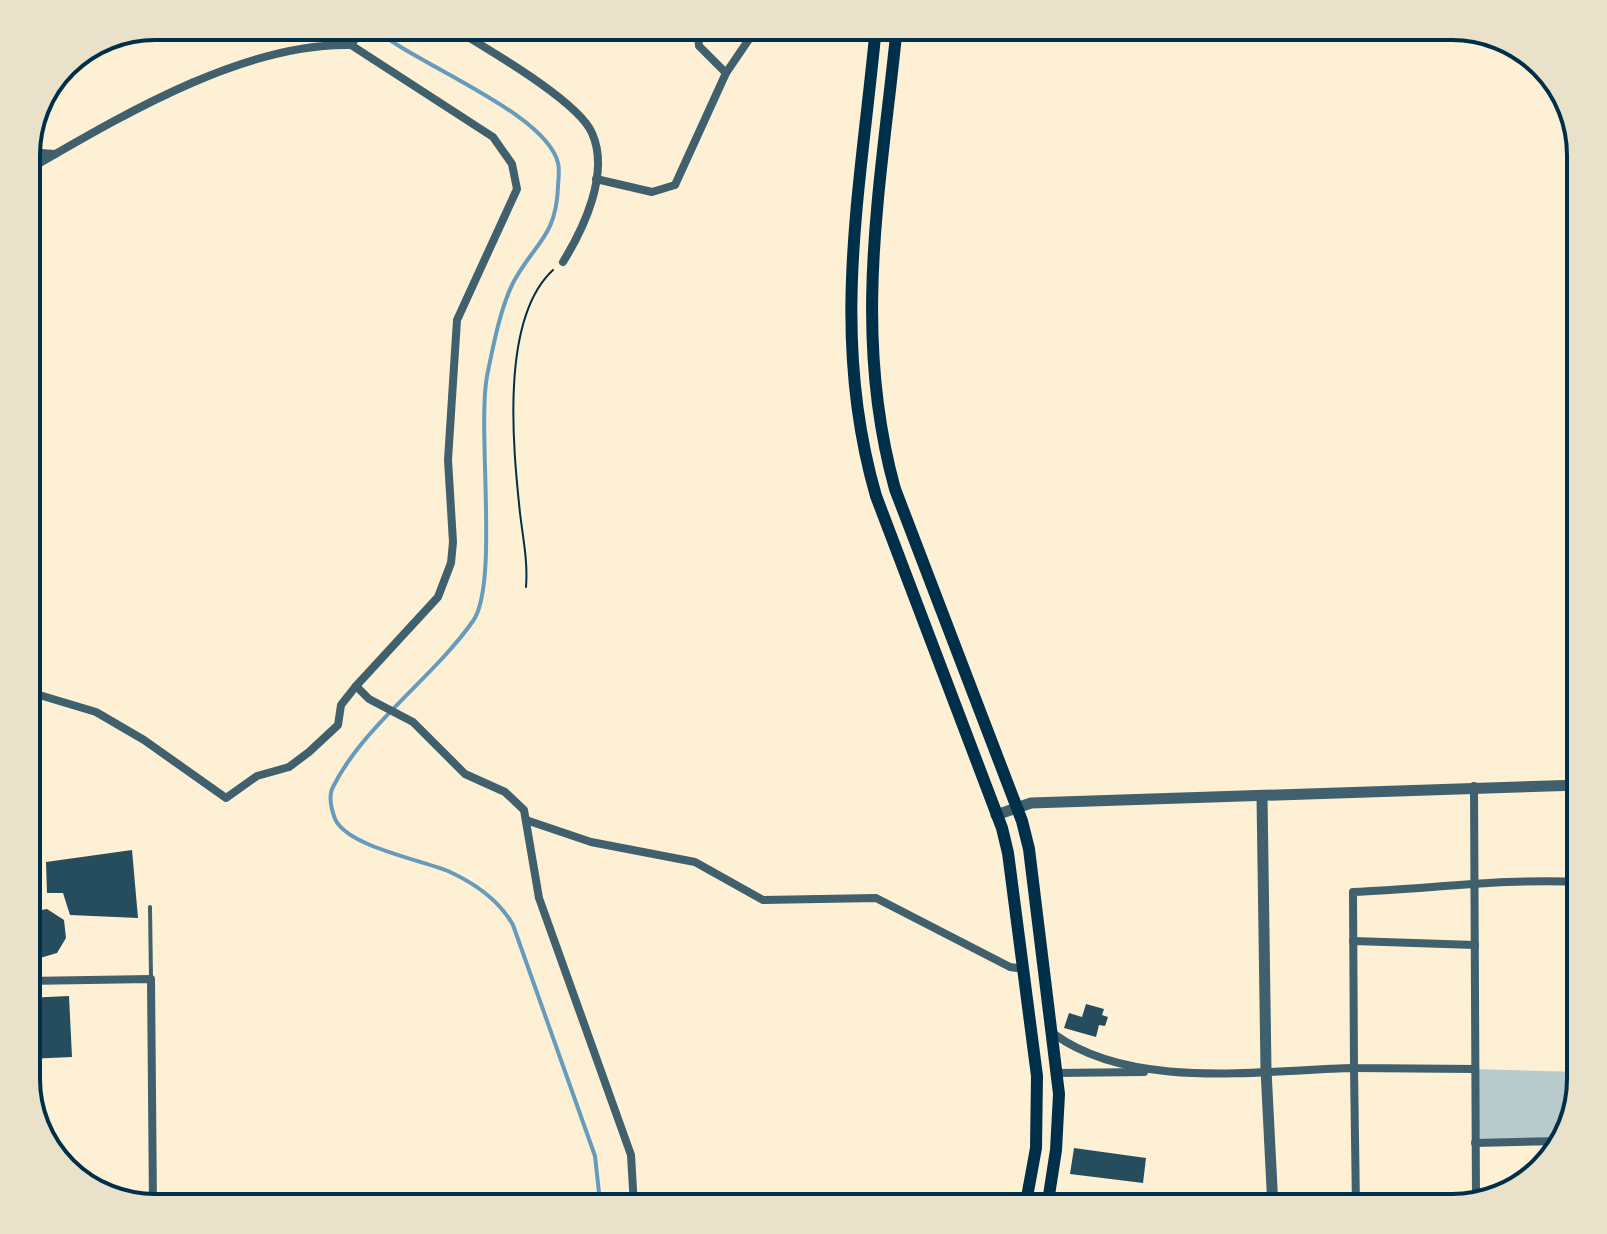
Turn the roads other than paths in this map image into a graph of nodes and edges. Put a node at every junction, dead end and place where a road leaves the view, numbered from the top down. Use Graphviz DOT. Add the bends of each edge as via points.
graph roads {
  1 [pos="355,40"];
  2 [pos="473,40"];
  3 [pos="698,40"];
  4 [pos="748,40"];
  5 [pos="875,40"];
  6 [pos="896,40"];
  7 [pos="351,45"];
  8 [pos="726,73"];
  9 [pos="40,153"];
  10 [pos="56,154"];
  11 [pos="40,163"];
  12 [pos="596,179"];
  13 [pos="563,262"];
  14 [pos="356,686"];
  15 [pos="40,695"];
  16 [pos="1567,785"];
  17 [pos="1474,786"];
  18 [pos="1262,796"];
  19 [pos="1016,808"];
  20 [pos="996,815"];
  21 [pos="526,820"];
  22 [pos="1567,882"];
  23 [pos="1473,887"];
  24 [pos="150,907"];
  25 [pos="1353,941"];
  26 [pos="1475,945"];
  27 [pos="1024,969"];
  28 [pos="151,979"];
  29 [pos="40,981"];
  30 [pos="1054,1034"];
  31 [pos="1354,1068"];
  32 [pos="1474,1069"];
  33 [pos="1266,1070"];
  34 [pos="1157,1072"];
  35 [pos="1057,1073"];
  36 [pos="1548,1141"];
  37 [pos="1475,1143"];
  38 [pos="1476,1192"];
  39 [pos="153,1194"];
  40 [pos="630,1194"];
  41 [pos="1028,1194"];
  42 [pos="1049,1194"];
  43 [pos="1272,1194"];
  44 [pos="1356,1194"];
  1 -- 7 [label="street"];
  2 -- 12 [label="street" via="582,116 594,134"];
  3 -- 8 [label="street"];
  4 -- 8 [label="street"];
  5 -- 20 [label="main road" via="850,293 857,424 876,496"];
  6 -- 19 [label="main road" via="870,294 878,421 895,489"];
  7 -- 10 [label="street" via="318,44 193,81"];
  7 -- 14 [label="street" via="493,137 512,164 517,189 456,328 448,460 451,563 429,612"];
  8 -- 12 [label="street" via="675,185 652,192"];
  9 -- 10 [label="street"];
  10 -- 11 [label="street"];
  12 -- 13 [label="street" via="588,214"];
  14 -- 15 [label="street" via="341,705 338,725 309,752 289,767 257,776 226,798 96,712"];
  14 -- 21 [label="street" via="369,699 413,722 465,774 505,792 524,810"];
  16 -- 17 [label="street"];
  17 -- 18 [label="street"];
  17 -- 23 [label="street"];
  18 -- 19 [label="street" via="1031,803"];
  18 -- 33 [label="street"];
  19 -- 20 [label="street"];
  19 -- 30 [label="main road" via="1034,874"];
  20 -- 27 [label="main road" via="1013,878"];
  21 -- 27 [label="street" via="591,842 695,862 763,900 876,898 1010,967"];
  21 -- 40 [label="street" via="539,898 631,1155"];
  22 -- 23 [label="street" via="1497,881"];
  23 -- 25 [label="street" via="1353,892"];
  23 -- 26 [label="street"];
  24 -- 28 [label="lane"];
  25 -- 26 [label="street"];
  25 -- 31 [label="street"];
  26 -- 32 [label="street"];
  27 -- 41 [label="main road" via="1038,1094"];
  28 -- 29 [label="street"];
  28 -- 39 [label="street"];
  30 -- 34 [label="street" via="1087,1052"];
  30 -- 35 [label="main road"];
  31 -- 32 [label="street"];
  31 -- 33 [label="street"];
  31 -- 44 [label="street"];
  32 -- 37 [label="street"];
  33 -- 34 [label="street"];
  33 -- 43 [label="street"];
  34 -- 35 [label="street"];
  35 -- 42 [label="main road"];
  36 -- 37 [label="street"];
  37 -- 38 [label="street"];
}
